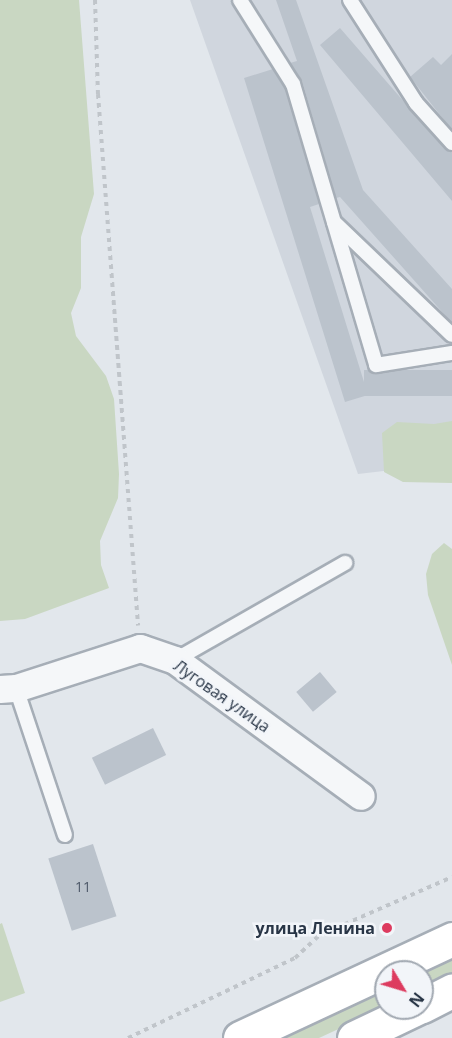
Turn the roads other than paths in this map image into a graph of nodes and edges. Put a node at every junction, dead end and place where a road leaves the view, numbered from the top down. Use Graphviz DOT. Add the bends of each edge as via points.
graph roads {
  1 [pos="240,0"];
  2 [pos="350,0"];
  3 [pos="452,143"];
  4 [pos="333,221"];
  5 [pos="452,334"];
  6 [pos="452,353"];
  7 [pos="345,563"];
  8 [pos="175,660"];
  9 [pos="8,689"];
  10 [pos="361,796"];
  11 [pos="65,836"];
  12 [pos="452,939"];
  13 [pos="452,991"];
  14 [pos="434,1000"];
  15 [pos="392,1020"];
  16 [pos="240,1038"];
  17 [pos="354,1038"];
  1 -- 4 [label="lane" via="293,84"];
  2 -- 3 [label="lane" via="416,102"];
  4 -- 5 [label="lane"];
  4 -- 6 [label="lane" via="376,365"];
  7 -- 8 [label="lane"];
  8 -- 9 [label="street, Луговая улица" via="140,648"];
  8 -- 10 [label="street, Луговая улица"];
  9 -- 11 [label="lane"];
  12 -- 16 [label="main road"];
  13 -- 14 [label="main road"];
  15 -- 17 [label="main road"];
}
